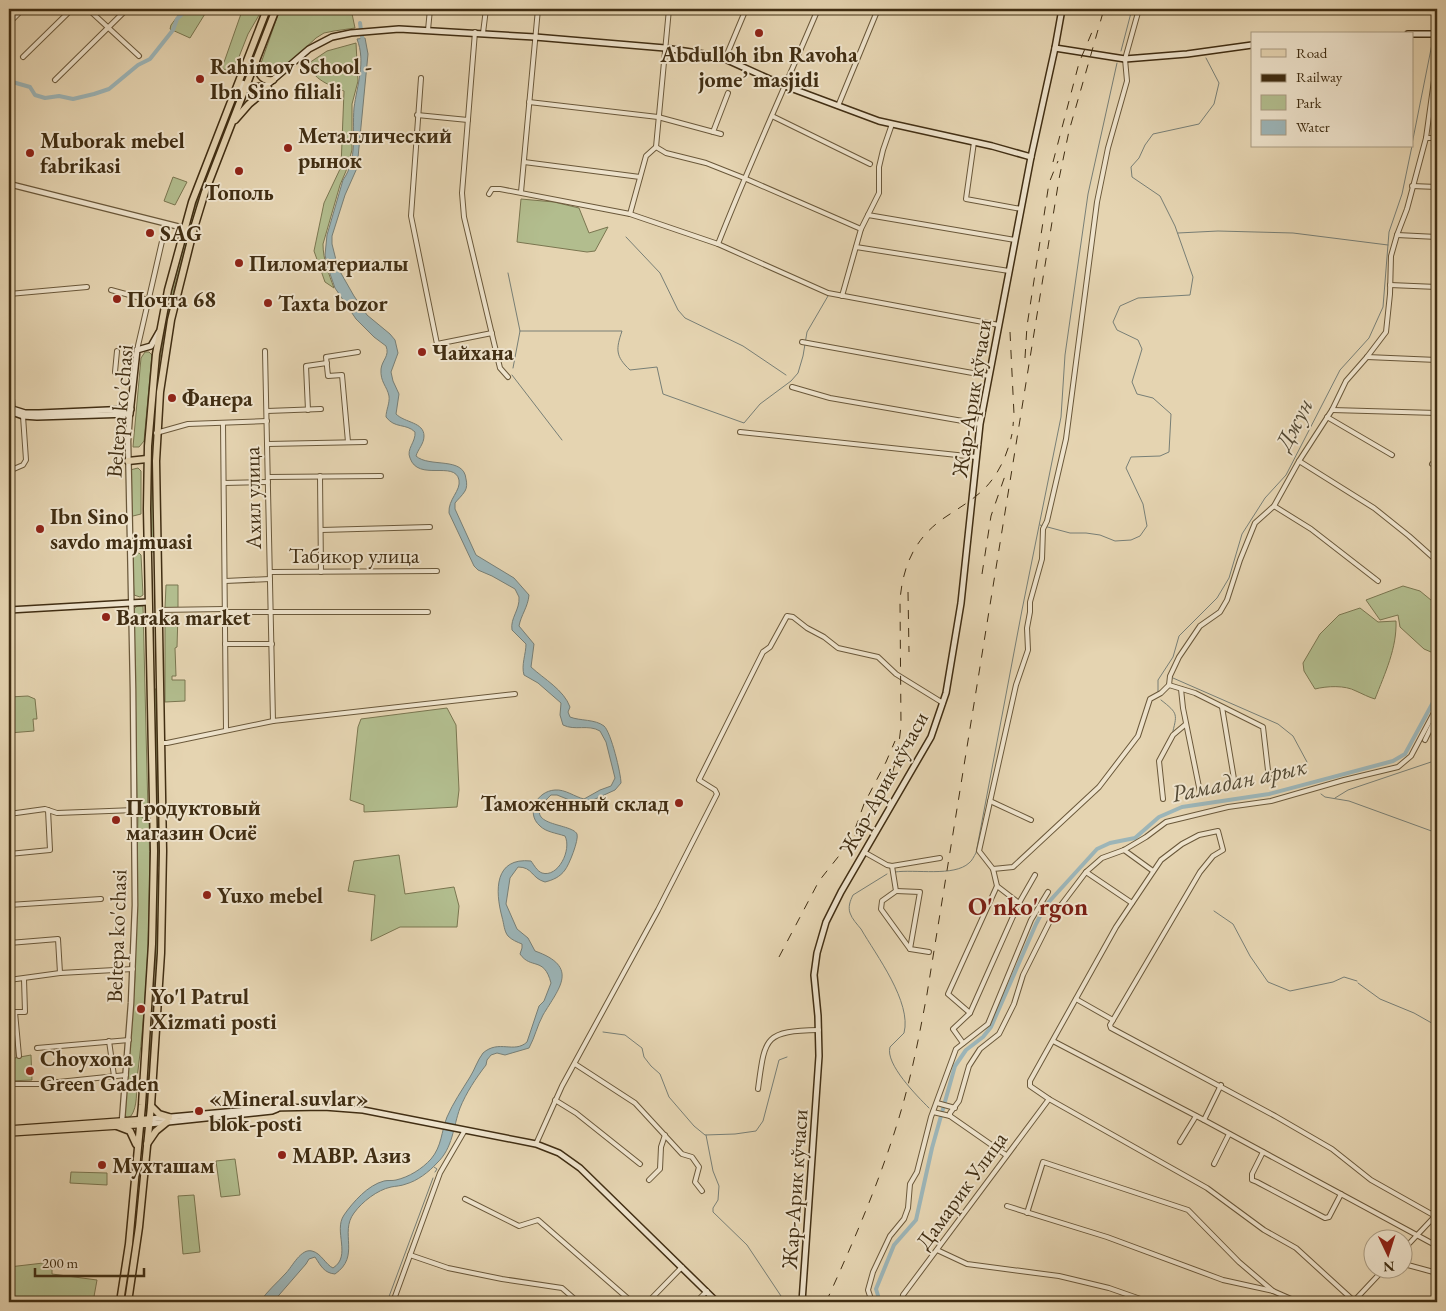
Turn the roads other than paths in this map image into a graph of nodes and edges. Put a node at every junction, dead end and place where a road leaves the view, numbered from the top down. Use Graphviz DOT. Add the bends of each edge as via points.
graph roads {
  1 [pos="23,9"];
  2 [pos="72,9"];
  3 [pos="88,9"];
  4 [pos="127,9"];
  5 [pos="276,9"];
  6 [pos="430,9"];
  7 [pos="486,9"];
  8 [pos="538,9"];
  9 [pos="669,9"];
  10 [pos="746,9"];
  11 [pos="818,9"];
  12 [pos="878,9"];
  13 [pos="920,9"];
  14 [pos="945,9"];
  15 [pos="1062,9"];
  16 [pos="1139,9"];
  17 [pos="266,12"];
  18 [pos="273,17"];
  19 [pos="9,23"];
  20 [pos="108,27"];
  21 [pos="428,30"];
  22 [pos="475,32"];
  23 [pos="483,33"];
  24 [pos="351,34"];
  25 [pos="1414,34"];
  26 [pos="1437,34"];
  27 [pos="535,37"];
  28 [pos="1251,45"];
  29 [pos="665,48"];
  30 [pos="1055,48"];
  31 [pos="139,56"];
  32 [pos="23,58"];
  33 [pos="1437,58"];
  34 [pos="725,59"];
  35 [pos="1125,59"];
  36 [pos="256,62"];
  37 [pos="421,78"];
  38 [pos="55,80"];
  39 [pos="273,80"];
  40 [pos="238,84"];
  41 [pos="785,86"];
  42 [pos="1435,86"];
  43 [pos="246,87"];
  44 [pos="268,88"];
  45 [pos="728,93"];
  46 [pos="529,102"];
  47 [pos="838,106"];
  48 [pos="417,115"];
  49 [pos="772,116"];
  50 [pos="658,117"];
  51 [pos="468,120"];
  52 [pos="232,124"];
  53 [pos="892,124"];
  54 [pos="713,132"];
  55 [pos="721,134"];
  56 [pos="1426,138"];
  57 [pos="1437,138"];
  58 [pos="974,142"];
  59 [pos="656,147"];
  60 [pos="1031,157"];
  61 [pos="524,162"];
  62 [pos="870,164"];
  63 [pos="640,178"];
  64 [pos="744,178"];
  65 [pos="9,184"];
  66 [pos="1412,186"];
  67 [pos="1437,187"];
  68 [pos="521,192"];
  69 [pos="490,194"];
  70 [pos="1021,209"];
  71 [pos="630,214"];
  72 [pos="868,215"];
  73 [pos="166,224"];
  74 [pos="184,228"];
  75 [pos="861,229"];
  76 [pos="1397,235"];
  77 [pos="1437,237"];
  78 [pos="1015,240"];
  79 [pos="718,244"];
  80 [pos="856,247"];
  81 [pos="1009,271"];
  82 [pos="1390,285"];
  83 [pos="87,287"];
  84 [pos="1437,287"];
  85 [pos="110,290"];
  86 [pos="9,294"];
  87 [pos="842,296"];
  88 [pos="148,300"];
  89 [pos="999,325"];
  90 [pos="159,332"];
  91 [pos="492,333"];
  92 [pos="802,342"];
  93 [pos="151,346"];
  94 [pos="138,350"];
  95 [pos="117,351"];
  96 [pos="265,351"];
  97 [pos="358,352"];
  98 [pos="156,354"];
  99 [pos="10,357"];
  100 [pos="1367,357"];
  101 [pos="1437,360"];
  102 [pos="327,363"];
  103 [pos="115,372"];
  104 [pos="989,376"];
  105 [pos="508,377"];
  106 [pos="792,387"];
  107 [pos="11,410"];
  108 [pos="308,410"];
  109 [pos="321,410"];
  110 [pos="1332,410"];
  111 [pos="267,411"];
  112 [pos="130,412"];
  113 [pos="1437,412"];
  114 [pos="23,416"];
  115 [pos="1327,417"];
  116 [pos="267,421"];
  117 [pos="223,423"];
  118 [pos="980,424"];
  119 [pos="740,432"];
  120 [pos="156,433"];
  121 [pos="348,442"];
  122 [pos="365,442"];
  123 [pos="268,444"];
  124 [pos="1392,455"];
  125 [pos="976,457"];
  126 [pos="147,459"];
  127 [pos="128,461"];
  128 [pos="1299,461"];
  129 [pos="1432,464"];
  130 [pos="1437,467"];
  131 [pos="9,471"];
  132 [pos="320,476"];
  133 [pos="381,476"];
  134 [pos="268,477"];
  135 [pos="268,482"];
  136 [pos="224,483"];
  137 [pos="1274,506"];
  138 [pos="430,527"];
  139 [pos="321,530"];
  140 [pos="147,558"];
  141 [pos="156,558"];
  142 [pos="1437,561"];
  143 [pos="437,571"];
  144 [pos="270,572"];
  145 [pos="321,572"];
  146 [pos="270,579"];
  147 [pos="224,581"];
  148 [pos="1378,581"];
  149 [pos="132,602"];
  150 [pos="148,602"];
  151 [pos="9,610"];
  152 [pos="158,610"];
  153 [pos="225,611"];
  154 [pos="271,612"];
  155 [pos="428,612"];
  156 [pos="225,644"];
  157 [pos="272,644"];
  158 [pos="150,683"];
  159 [pos="159,683"];
  160 [pos="1169,685"];
  161 [pos="1181,689"];
  162 [pos="515,694"];
  163 [pos="943,703"];
  164 [pos="1222,707"];
  165 [pos="1437,707"];
  166 [pos="1437,715"];
  167 [pos="273,721"];
  168 [pos="1186,724"];
  169 [pos="226,730"];
  170 [pos="1425,740"];
  171 [pos="160,742"];
  172 [pos="1269,779"];
  173 [pos="1235,786"];
  174 [pos="1200,792"];
  175 [pos="1162,799"];
  176 [pos="990,801"];
  177 [pos="48,810"];
  178 [pos="135,810"];
  179 [pos="9,814"];
  180 [pos="153,816"];
  181 [pos="1031,820"];
  182 [pos="1124,850"];
  183 [pos="864,852"];
  184 [pos="9,854"];
  185 [pos="940,858"];
  186 [pos="892,866"];
  187 [pos="154,869"];
  188 [pos="162,869"];
  189 [pos="992,870"];
  190 [pos="1154,871"];
  191 [pos="1086,872"];
  192 [pos="1035,875"];
  193 [pos="997,886"];
  194 [pos="896,891"];
  195 [pos="1048,892"];
  196 [pos="101,899"];
  197 [pos="1132,903"];
  198 [pos="1019,904"];
  199 [pos="9,905"];
  200 [pos="9,943"];
  201 [pos="910,949"];
  202 [pos="928,952"];
  203 [pos="133,969"];
  204 [pos="60,973"];
  205 [pos="24,979"];
  206 [pos="9,980"];
  207 [pos="1076,1000"];
  208 [pos="970,1013"];
  209 [pos="1113,1020"];
  210 [pos="819,1030"];
  211 [pos="129,1040"];
  212 [pos="110,1041"];
  213 [pos="1053,1041"];
  214 [pos="963,1043"];
  215 [pos="37,1048"];
  216 [pos="19,1056"];
  217 [pos="575,1064"];
  218 [pos="126,1075"];
  219 [pos="114,1076"];
  220 [pos="9,1084"];
  221 [pos="1221,1086"];
  222 [pos="758,1089"];
  223 [pos="1049,1099"];
  224 [pos="555,1100"];
  225 [pos="936,1103"];
  226 [pos="151,1106"];
  227 [pos="955,1108"];
  228 [pos="933,1112"];
  229 [pos="950,1116"];
  230 [pos="1196,1116"];
  231 [pos="168,1120"];
  232 [pos="1204,1120"];
  233 [pos="149,1121"];
  234 [pos="140,1122"];
  235 [pos="120,1124"];
  236 [pos="9,1129"];
  237 [pos="465,1130"];
  238 [pos="9,1133"];
  239 [pos="1229,1134"];
  240 [pos="665,1135"];
  241 [pos="1180,1142"];
  242 [pos="536,1144"];
  243 [pos="147,1145"];
  244 [pos="137,1150"];
  245 [pos="1263,1152"];
  246 [pos="1006,1155"];
  247 [pos="640,1164"];
  248 [pos="1214,1164"];
  249 [pos="649,1180"];
  250 [pos="702,1191"];
  251 [pos="1341,1194"];
  252 [pos="465,1199"];
  253 [pos="1007,1206"];
  254 [pos="1027,1213"];
  255 [pos="1436,1215"];
  256 [pos="1417,1235"];
  257 [pos="1414,1238"];
  258 [pos="1437,1246"];
  259 [pos="937,1250"];
  260 [pos="410,1256"];
  261 [pos="682,1267"];
  262 [pos="1414,1267"];
  263 [pos="1437,1273"];
  264 [pos="1376,1278"];
  265 [pos="707,1291"];
  266 [pos="1273,1291"];
  267 [pos="120,1302"];
  268 [pos="128,1302"];
  269 [pos="393,1302"];
  270 [pos="578,1302"];
  271 [pos="632,1302"];
  272 [pos="648,1302"];
  273 [pos="696,1302"];
  274 [pos="717,1302"];
  275 [pos="802,1302"];
  276 [pos="872,1302"];
  277 [pos="902,1302"];
  278 [pos="1148,1302"];
  279 [pos="1298,1302"];
  280 [pos="1353,1302"];
  1 -- 19 [label="street"];
  2 -- 32 [label="street"];
  3 -- 20 [label="street"];
  4 -- 20 [label="street"];
  5 -- 18 [label="highway"];
  6 -- 21 [label="street"];
  7 -- 23 [label="street"];
  8 -- 27 [label="street"];
  9 -- 29 [label="street"];
  10 -- 34 [label="street"];
  11 -- 41 [label="street"];
  12 -- 47 [label="street"];
  13 -- 14 [label="street" via="930,12"];
  15 -- 30 [label="main road, Жар-Арик кўчаси"];
  16 -- 35 [label="street"];
  17 -- 18 [label="highway"];
  17 -- 40 [label="highway"];
  18 -- 36 [label="highway"];
  20 -- 31 [label="street"];
  20 -- 38 [label="street"];
  21 -- 22 [label="main road"];
  21 -- 24 [label="main road"];
  22 -- 23 [label="main road"];
  22 -- 51 [label="street"];
  23 -- 27 [label="main road"];
  24 -- 39 [label="main road" via="332,37 314,45"];
  24 -- 44 [label="main road" via="316,47"];
  25 -- 26 [label="main road"];
  27 -- 29 [label="main road"];
  27 -- 46 [label="street"];
  28 -- 35 [label="main road"];
  29 -- 34 [label="main road"];
  29 -- 50 [label="street"];
  30 -- 35 [label="main road"];
  30 -- 60 [label="main road, Жар-Арик кўчаси"];
  33 -- 42 [label="street"];
  34 -- 41 [label="main road"];
  35 -- 176 [label="street" via="1127,81 1097,202 1066,439 1044,526 1042,559 1030,602 1028,650 1016,684"];
  36 -- 39 [label="highway" via="261,76"];
  36 -- 43 [label="highway"];
  37 -- 48 [label="street"];
  39 -- 43 [label="main road" via="261,87"];
  40 -- 43 [label="main road"];
  40 -- 74 [label="highway"];
  41 -- 47 [label="main road"];
  41 -- 49 [label="street"];
  42 -- 56 [label="street"];
  43 -- 44 [label="main road" via="260,91"];
  43 -- 52 [label="highway"];
  44 -- 52 [label="highway"];
  45 -- 54 [label="street"];
  46 -- 50 [label="street"];
  46 -- 61 [label="street"];
  47 -- 53 [label="main road"];
  48 -- 51 [label="street"];
  48 -- 91 [label="street" via="411,216 437,344"];
  49 -- 62 [label="street"];
  49 -- 64 [label="street"];
  50 -- 54 [label="street"];
  50 -- 59 [label="street"];
  51 -- 91 [label="street" via="462,193 464,217"];
  52 -- 120 [label="highway" via="205,192 176,296 165,350"];
  53 -- 58 [label="main road"];
  53 -- 72 [label="street" via="879,167 880,193"];
  54 -- 55 [label="street"];
  56 -- 57 [label="street"];
  56 -- 66 [label="street"];
  58 -- 60 [label="main road"];
  58 -- 70 [label="street" via="966,199"];
  59 -- 63 [label="street" via="646,156"];
  59 -- 64 [label="street"];
  60 -- 70 [label="main road, Жар-Арик кўчаси"];
  61 -- 63 [label="street"];
  61 -- 68 [label="street"];
  63 -- 71 [label="street"];
  64 -- 75 [label="street"];
  64 -- 79 [label="street"];
  65 -- 73 [label="street"];
  66 -- 67 [label="street"];
  66 -- 76 [label="street"];
  68 -- 69 [label="street" via="492,189"];
  68 -- 71 [label="street"];
  70 -- 78 [label="main road, Жар-Арик кўчаси"];
  71 -- 79 [label="street"];
  72 -- 75 [label="street"];
  72 -- 78 [label="street"];
  73 -- 74 [label="street"];
  73 -- 88 [label="street, Beltepa ko'chasi"];
  74 -- 90 [label="highway"];
  75 -- 80 [label="street"];
  76 -- 77 [label="street"];
  76 -- 82 [label="street" via="1391,256"];
  78 -- 81 [label="main road, Жар-Арик кўчаси"];
  79 -- 87 [label="street" via="828,293"];
  80 -- 81 [label="street"];
  80 -- 87 [label="street"];
  81 -- 89 [label="main road, Жар-Арик кўчаси"];
  82 -- 84 [label="street"];
  82 -- 100 [label="street" via="1386,332"];
  83 -- 86 [label="street"];
  85 -- 88 [label="street"];
  87 -- 89 [label="street"];
  88 -- 94 [label="street, Beltepa ko'chasi"];
  89 -- 104 [label="main road, Жар-Арик кўчаси"];
  90 -- 93 [label="main road"];
  90 -- 98 [label="highway"];
  91 -- 105 [label="street" via="500,368"];
  92 -- 104 [label="street"];
  93 -- 94 [label="main road"];
  93 -- 98 [label="main road"];
  94 -- 112 [label="main road, Beltepa ko'chasi"];
  95 -- 103 [label="street"];
  96 -- 111 [label="street, Ахил улица"];
  97 -- 102 [label="street" via="326,357"];
  98 -- 126 [label="highway"];
  99 -- 107 [label="street"];
  100 -- 101 [label="street"];
  100 -- 110 [label="street" via="1346,380"];
  102 -- 108 [label="street" via="306,366"];
  102 -- 121 [label="street" via="328,376 342,375"];
  104 -- 118 [label="main road, Жар-Арик кўчаси"];
  106 -- 118 [label="street" via="830,398"];
  107 -- 112 [label="main road" via="25,413"];
  107 -- 114 [label="main road"];
  108 -- 109 [label="street"];
  108 -- 111 [label="street"];
  110 -- 113 [label="street"];
  110 -- 115 [label="street"];
  111 -- 116 [label="street, Ахил улица"];
  112 -- 114 [label="main road"];
  112 -- 127 [label="street, Beltepa ko'chasi"];
  114 -- 131 [label="street" via="26,460 23,465"];
  115 -- 124 [label="street"];
  115 -- 128 [label="street"];
  116 -- 117 [label="street"];
  116 -- 123 [label="street, Ахил улица"];
  117 -- 120 [label="street" via="188,424"];
  117 -- 136 [label="street"];
  118 -- 125 [label="main road, Жар-Арик кўчаси"];
  119 -- 125 [label="street"];
  120 -- 141 [label="highway"];
  121 -- 122 [label="street"];
  121 -- 123 [label="street"];
  123 -- 134 [label="street, Ахил улица"];
  125 -- 163 [label="main road, Жар-Арик кўчаси" via="958,621"];
  126 -- 127 [label="highway"];
  126 -- 140 [label="highway"];
  127 -- 149 [label="street, Beltepa ko'chasi"];
  128 -- 137 [label="street"];
  128 -- 142 [label="street" via="1374,508"];
  129 -- 130 [label="street"];
  132 -- 133 [label="street"];
  132 -- 134 [label="street"];
  132 -- 139 [label="street"];
  134 -- 135 [label="street, Ахил улица"];
  135 -- 136 [label="street"];
  135 -- 144 [label="street, Ахил улица"];
  136 -- 147 [label="street"];
  137 -- 148 [label="street" via="1311,529"];
  137 -- 160 [label="street" via="1255,523 1227,600 1220,612 1200,626 1179,657"];
  138 -- 139 [label="street"];
  139 -- 145 [label="street"];
  140 -- 141 [label="highway"];
  140 -- 150 [label="highway"];
  141 -- 152 [label="highway"];
  143 -- 145 [label="street, Табикор улица"];
  144 -- 145 [label="street, Табикор улица"];
  144 -- 146 [label="street, Ахил улица"];
  146 -- 147 [label="street"];
  146 -- 154 [label="street, Ахил улица"];
  147 -- 153 [label="street"];
  149 -- 150 [label="main road"];
  149 -- 151 [label="main road"];
  149 -- 178 [label="street, Beltepa ko'chasi"];
  150 -- 158 [label="highway"];
  152 -- 153 [label="street"];
  152 -- 159 [label="highway"];
  153 -- 154 [label="street"];
  153 -- 156 [label="street"];
  154 -- 155 [label="street"];
  154 -- 157 [label="street, Ахил улица"];
  156 -- 157 [label="street"];
  156 -- 169 [label="street"];
  157 -- 167 [label="street, Ахил улица"];
  158 -- 159 [label="highway"];
  158 -- 180 [label="highway"];
  159 -- 171 [label="highway"];
  160 -- 161 [label="street"];
  160 -- 189 [label="street" via="1150,699 1138,736 1099,787 1013,867"];
  161 -- 164 [label="street"];
  161 -- 168 [label="street"];
  162 -- 167 [label="street"];
  163 -- 183 [label="main road, Жар-Арик кўчаси" via="931,737"];
  163 -- 217 [label="street" via="896,674 878,657 838,648 787,616 770,647 763,652 699,780 716,794"];
  164 -- 172 [label="street" via="1263,727"];
  164 -- 173 [label="street"];
  165 -- 182 [label="street" via="1411,756 1398,767 1271,801 1228,807 1166,822"];
  166 -- 170 [label="street"];
  167 -- 169 [label="street"];
  168 -- 174 [label="street"];
  168 -- 175 [label="street" via="1173,735 1158,765"];
  169 -- 171 [label="street"];
  171 -- 188 [label="highway"];
  176 -- 181 [label="street"];
  176 -- 189 [label="street" via="979,851"];
  177 -- 178 [label="street" via="57,813"];
  177 -- 179 [label="street"];
  177 -- 184 [label="street" via="50,850"];
  178 -- 180 [label="street"];
  178 -- 203 [label="street, Beltepa ko'chasi"];
  180 -- 187 [label="highway"];
  182 -- 190 [label="street"];
  182 -- 191 [label="street" via="1102,858"];
  183 -- 186 [label="street"];
  183 -- 210 [label="main road, Жар-Арик кўчаси" via="826,922 817,953 814,985"];
  185 -- 186 [label="street"];
  186 -- 194 [label="street"];
  187 -- 188 [label="highway" via="158,872"];
  187 -- 234 [label="highway" via="151,976"];
  188 -- 226 [label="highway" via="160,971"];
  189 -- 193 [label="street"];
  190 -- 197 [label="street"];
  190 -- 209 [label="street" via="1161,860 1182,844 1199,835 1219,832 1224,850 1213,856 1204,867"];
  191 -- 197 [label="street"];
  191 -- 227 [label="street" via="1052,917 999,1034 980,1049 969,1066"];
  192 -- 198 [label="street"];
  193 -- 198 [label="street"];
  193 -- 208 [label="street" via="948,994"];
  194 -- 201 [label="street" via="882,901 882,910"];
  194 -- 201 [label="street" via="920,892"];
  195 -- 214 [label="street" via="1031,920 988,1024"];
  196 -- 199 [label="street"];
  197 -- 207 [label="street"];
  198 -- 208 [label="street"];
  200 -- 204 [label="street" via="58,939"];
  201 -- 202 [label="street"];
  203 -- 204 [label="street"];
  203 -- 211 [label="street, Beltepa ko'chasi"];
  204 -- 205 [label="street"];
  205 -- 206 [label="street"];
  205 -- 216 [label="street" via="25,1012 15,1012"];
  207 -- 209 [label="street"];
  207 -- 213 [label="street"];
  208 -- 214 [label="street" via="953,1029"];
  209 -- 221 [label="street" via="1111,1028"];
  210 -- 222 [label="street" via="792,1030 778,1034 768,1043 763,1052"];
  210 -- 275 [label="main road, Жар-Арик кўчаси"];
  211 -- 212 [label="street"];
  211 -- 218 [label="street, Beltepa ko'chasi"];
  212 -- 215 [label="street"];
  212 -- 219 [label="street"];
  213 -- 223 [label="street" via="1030,1081 1030,1086"];
  213 -- 230 [label="street"];
  214 -- 225 [label="street" via="956,1048"];
  217 -- 224 [label="street"];
  217 -- 240 [label="street" via="635,1103"];
  218 -- 219 [label="street"];
  218 -- 235 [label="street, Beltepa ko'chasi"];
  219 -- 220 [label="street"];
  221 -- 232 [label="street"];
  221 -- 255 [label="street" via="1332,1149 1371,1180"];
  223 -- 246 [label="street, Дамарик Улица"];
  223 -- 280 [label="street" via="1207,1188 1264,1230 1296,1248"];
  224 -- 242 [label="street"];
  224 -- 247 [label="street"];
  225 -- 227 [label="street"];
  225 -- 228 [label="street"];
  226 -- 231 [label="highway"];
  226 -- 233 [label="highway"];
  227 -- 229 [label="street"];
  228 -- 229 [label="street"];
  228 -- 276 [label="street" via="910,1184 904,1219 890,1236 873,1272 868,1290"];
  229 -- 246 [label="street"];
  230 -- 232 [label="street"];
  230 -- 241 [label="street"];
  231 -- 233 [label="main road"];
  231 -- 237 [label="main road" via="277,1108 336,1107"];
  231 -- 243 [label="highway"];
  232 -- 239 [label="street"];
  233 -- 234 [label="main road"];
  233 -- 243 [label="highway"];
  234 -- 235 [label="main road"];
  234 -- 244 [label="highway"];
  235 -- 236 [label="main road"];
  235 -- 238 [label="main road"];
  235 -- 244 [label="highway" via="131,1132"];
  237 -- 242 [label="main road"];
  237 -- 260 [label="street" via="440,1173"];
  239 -- 245 [label="street"];
  239 -- 248 [label="street"];
  240 -- 249 [label="street" via="660,1169"];
  240 -- 250 [label="street" via="699,1167 695,1182"];
  242 -- 261 [label="main road" via="559,1152 576,1164"];
  243 -- 268 [label="highway"];
  244 -- 267 [label="highway"];
  245 -- 251 [label="street"];
  245 -- 251 [label="street" via="1252,1180 1325,1218 1329,1217"];
  246 -- 259 [label="street, Дамарик Улица"];
  251 -- 256 [label="street"];
  252 -- 271 [label="street" via="519,1226 538,1220"];
  253 -- 254 [label="street"];
  254 -- 266 [label="street" via="1107,1237 1223,1280"];
  254 -- 266 [label="street" via="1043,1162 1188,1210"];
  255 -- 256 [label="street"];
  256 -- 257 [label="street"];
  256 -- 258 [label="street"];
  259 -- 277 [label="street, Дамарик Улица" via="903,1295"];
  259 -- 278 [label="street" via="967,1264 1059,1276 1109,1288"];
  260 -- 269 [label="street"];
  260 -- 270 [label="street" via="448,1268 556,1286"];
  261 -- 265 [label="main road"];
  261 -- 272 [label="street"];
  262 -- 263 [label="street"];
  264 -- 280 [label="street"];
  265 -- 273 [label="street"];
  265 -- 274 [label="main road"];
  266 -- 279 [label="street"];
}
